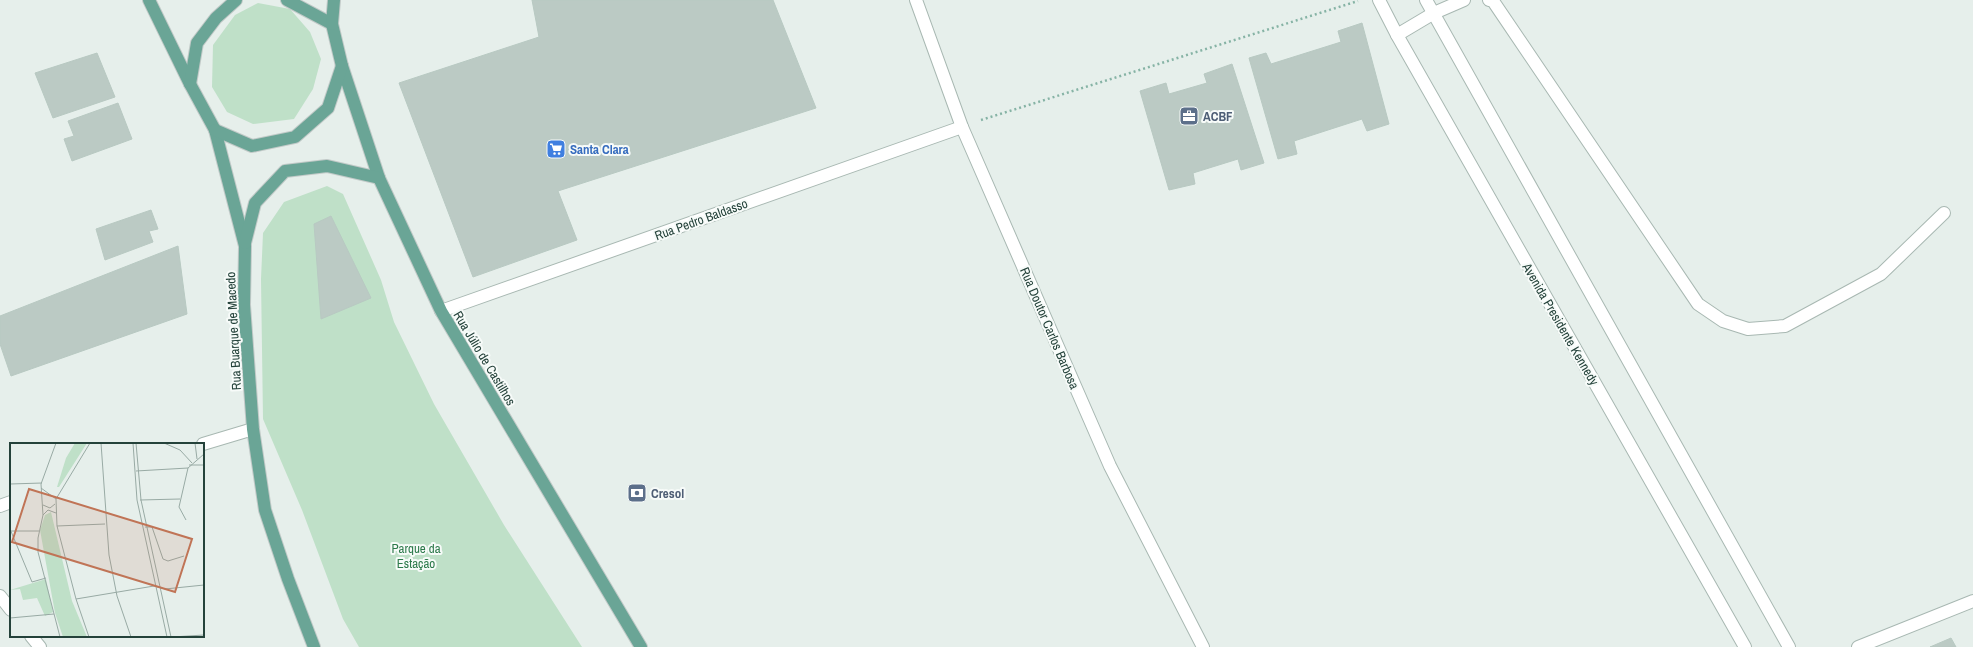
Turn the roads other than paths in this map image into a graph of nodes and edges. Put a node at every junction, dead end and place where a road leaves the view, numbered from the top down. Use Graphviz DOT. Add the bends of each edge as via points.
graph roads {
  1 [pos="148,0"];
  2 [pos="236,0"];
  3 [pos="287,0"];
  4 [pos="334,0"];
  5 [pos="916,0"];
  6 [pos="1379,0"];
  7 [pos="1426,0"];
  8 [pos="1464,0"];
  9 [pos="1489,0"];
  10 [pos="1434,13"];
  11 [pos="332,24"];
  12 [pos="1397,35"];
  13 [pos="342,66"];
  14 [pos="190,84"];
  15 [pos="962,126"];
  16 [pos="215,130"];
  17 [pos="378,178"];
  18 [pos="1944,213"];
  19 [pos="245,246"];
  20 [pos="441,311"];
  21 [pos="253,429"];
  22 [pos="204,444"];
  23 [pos="10,502"];
  24 [pos="0,506"];
  25 [pos="0,596"];
  26 [pos="1973,600"];
  27 [pos="10,609"];
  28 [pos="33,637"];
  29 [pos="40,647"];
  30 [pos="314,647"];
  31 [pos="641,647"];
  32 [pos="1204,647"];
  33 [pos="1745,647"];
  34 [pos="1789,647"];
  35 [pos="1858,647"];
  1 -- 14 [label="main road, Rua Buarque de Macedo"];
  2 -- 14 [label="main road" via="216,18 197,43"];
  3 -- 11 [label="main road"];
  4 -- 11 [label="main road, Rua Júlio de Castilhos"];
  5 -- 15 [label="street, Rua Doutor Carlos Barbosa"];
  6 -- 12 [label="street, Avenida Presidente Kennedy"];
  7 -- 10 [label="street"];
  8 -- 10 [label="street"];
  9 -- 18 [label="street" via="1493,1 1698,304 1723,321 1748,329 1785,326 1881,274"];
  10 -- 12 [label="street"];
  10 -- 34 [label="street"];
  11 -- 13 [label="main road, Rua Júlio de Castilhos"];
  12 -- 33 [label="street, Avenida Presidente Kennedy"];
  13 -- 16 [label="main road" via="328,108 295,137 252,146"];
  13 -- 17 [label="main road, Rua Júlio de Castilhos"];
  14 -- 16 [label="main road, Rua Buarque de Macedo"];
  15 -- 20 [label="street, Rua Pedro Baldasso"];
  15 -- 32 [label="street, Rua Doutor Carlos Barbosa" via="1110,466"];
  16 -- 19 [label="main road, Rua Buarque de Macedo"];
  17 -- 19 [label="main road" via="327,166 285,171 255,203"];
  17 -- 20 [label="main road, Rua Júlio de Castilhos"];
  19 -- 21 [label="main road, Rua Buarque de Macedo" via="244,306"];
  20 -- 31 [label="main road, Rua Júlio de Castilhos"];
  21 -- 22 [label="street"];
  21 -- 30 [label="main road, Rua Buarque de Macedo" via="265,510"];
  23 -- 24 [label="street"];
  25 -- 27 [label="street"];
  26 -- 35 [label="street"];
  28 -- 29 [label="street"];
}
